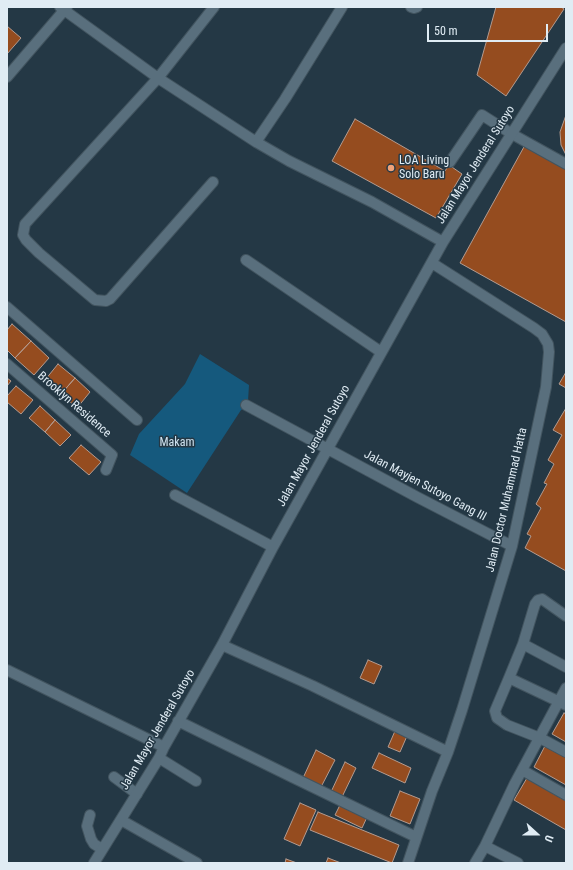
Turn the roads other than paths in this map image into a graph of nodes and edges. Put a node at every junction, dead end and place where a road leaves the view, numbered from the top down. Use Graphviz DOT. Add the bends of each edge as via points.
graph roads {
  1 [pos="214,7"];
  2 [pos="342,7"];
  3 [pos="411,7"];
  4 [pos="417,7"];
  5 [pos="64,8"];
  6 [pos="566,48"];
  7 [pos="7,77"];
  8 [pos="158,78"];
  9 [pos="512,134"];
  10 [pos="256,142"];
  11 [pos="450,162"];
  12 [pos="566,164"];
  13 [pos="213,182"];
  14 [pos="443,242"];
  15 [pos="246,260"];
  16 [pos="432,263"];
  17 [pos="7,307"];
  18 [pos="381,352"];
  19 [pos="7,364"];
  20 [pos="246,405"];
  21 [pos="137,420"];
  22 [pos="327,449"];
  23 [pos="106,470"];
  24 [pos="175,495"];
  25 [pos="512,546"];
  26 [pos="273,547"];
  27 [pos="566,616"];
  28 [pos="523,644"];
  29 [pos="222,645"];
  30 [pos="566,667"];
  31 [pos="7,670"];
  32 [pos="509,678"];
  33 [pos="566,688"];
  34 [pos="563,703"];
  35 [pos="178,721"];
  36 [pos="540,738"];
  37 [pos="164,747"];
  38 [pos="448,752"];
  39 [pos="566,752"];
  40 [pos="158,758"];
  41 [pos="522,770"];
  42 [pos="114,777"];
  43 [pos="196,781"];
  44 [pos="137,794"];
  45 [pos="566,795"];
  46 [pos="90,815"];
  47 [pos="121,820"];
  48 [pos="416,837"];
  49 [pos="485,846"];
  50 [pos="102,849"];
  51 [pos="94,863"];
  52 [pos="197,863"];
  53 [pos="408,863"];
  54 [pos="475,863"];
  55 [pos="518,863"];
  1 -- 8 [label="street"];
  2 -- 10 [label="street"];
  3 -- 4 [label="street"];
  5 -- 7 [label="street"];
  5 -- 8 [label="street"];
  6 -- 9 [label="street, Jalan Mayor Jenderal Sutoyo"];
  8 -- 10 [label="street"];
  8 -- 13 [label="street" via="25,224 23,235 38,254 95,300 106,301"];
  9 -- 11 [label="street" via="482,115"];
  9 -- 12 [label="street"];
  9 -- 14 [label="street, Jalan Mayor Jenderal Sutoyo"];
  10 -- 14 [label="street"];
  14 -- 16 [label="street, Jalan Mayor Jenderal Sutoyo"];
  15 -- 18 [label="street"];
  16 -- 18 [label="street, Jalan Mayor Jenderal Sutoyo"];
  16 -- 25 [label="street, Jalan Doctor Muhammad Hatta" via="534,328 542,334 548,344 546,387"];
  17 -- 21 [label="street"];
  18 -- 22 [label="street, Jalan Mayor Jenderal Sutoyo"];
  19 -- 23 [label="street, Brooklyn Residence" via="112,455"];
  20 -- 22 [label="street, Jalan Mayjen Sutoyo Gang III"];
  22 -- 25 [label="street, Jalan Mayjen Sutoyo Gang III"];
  22 -- 26 [label="street, Jalan Mayor Jenderal Sutoyo"];
  24 -- 26 [label="street"];
  25 -- 38 [label="street, Jalan Doctor Muhammad Hatta"];
  26 -- 29 [label="street, Jalan Mayor Jenderal Sutoyo"];
  27 -- 28 [label="street" via="542,599 538,600"];
  28 -- 30 [label="street"];
  28 -- 32 [label="street"];
  29 -- 35 [label="street, Jalan Mayor Jenderal Sutoyo"];
  29 -- 38 [label="street"];
  31 -- 37 [label="street"];
  32 -- 34 [label="street"];
  32 -- 36 [label="street" via="495,711 497,718 507,725"];
  33 -- 34 [label="street"];
  34 -- 36 [label="street"];
  35 -- 37 [label="street, Jalan Mayor Jenderal Sutoyo"];
  35 -- 48 [label="street"];
  36 -- 39 [label="street"];
  36 -- 41 [label="street"];
  37 -- 40 [label="street, Jalan Mayor Jenderal Sutoyo"];
  38 -- 48 [label="street, Jalan Doctor Muhammad Hatta"];
  40 -- 43 [label="street"];
  40 -- 44 [label="street, Jalan Mayor Jenderal Sutoyo"];
  41 -- 45 [label="street"];
  41 -- 49 [label="street"];
  42 -- 44 [label="street"];
  44 -- 47 [label="street, Jalan Mayor Jenderal Sutoyo"];
  46 -- 50 [label="street" via="87,826 91,839"];
  47 -- 50 [label="street, Jalan Mayor Jenderal Sutoyo"];
  47 -- 52 [label="street"];
  48 -- 53 [label="street, Jalan Doctor Muhammad Hatta"];
  49 -- 54 [label="street"];
  49 -- 55 [label="street"];
  50 -- 51 [label="street, Jalan Mayor Jenderal Sutoyo"];
}
